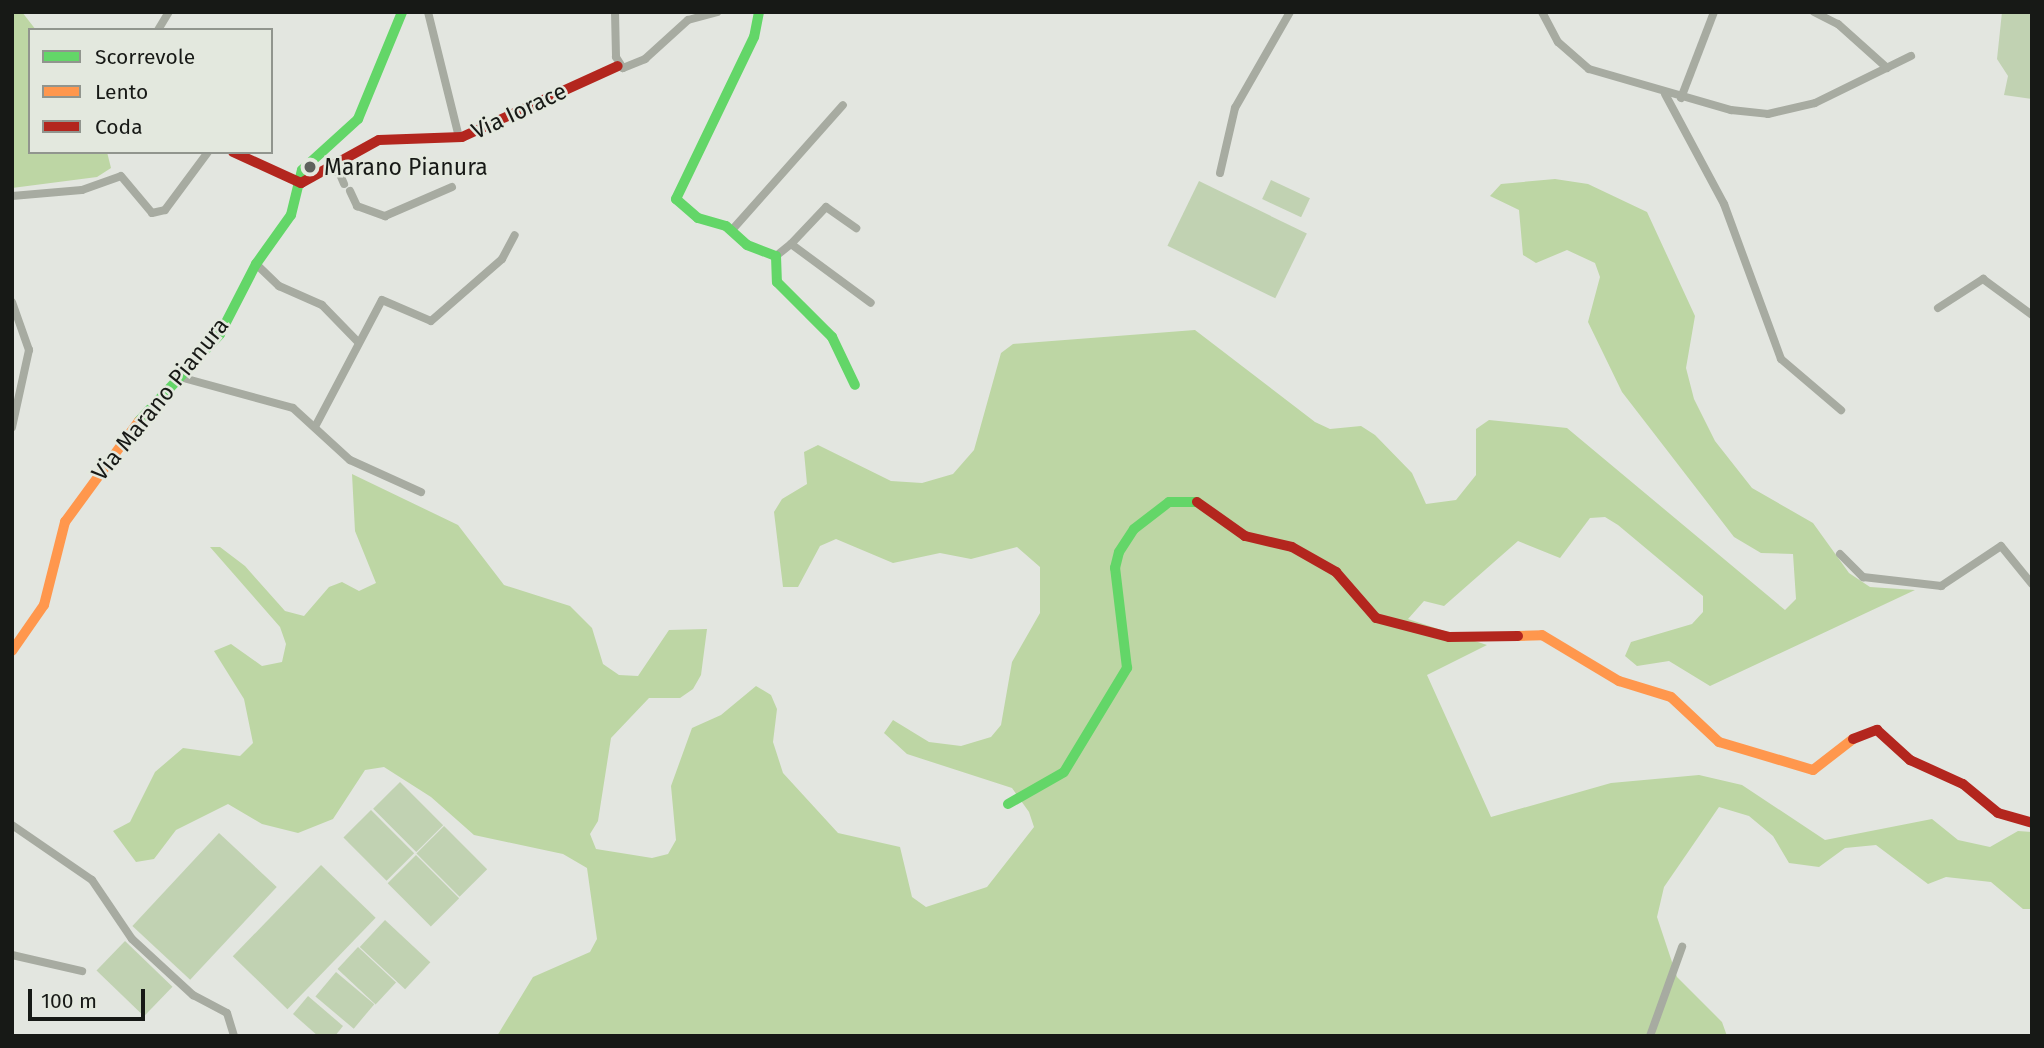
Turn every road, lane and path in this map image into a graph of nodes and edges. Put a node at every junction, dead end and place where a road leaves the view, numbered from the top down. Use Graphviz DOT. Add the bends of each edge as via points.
graph roads {
  1 [pos="169,12"];
  2 [pos="402,12"];
  3 [pos="428,12"];
  4 [pos="615,12"];
  5 [pos="717,12"];
  6 [pos="760,12"];
  7 [pos="1290,12"];
  8 [pos="1542,12"];
  9 [pos="1714,12"];
  10 [pos="1814,12"];
  11 [pos="159,28"];
  12 [pos="1911,56"];
  13 [pos="618,66"];
  14 [pos="1887,68"];
  15 [pos="1665,94"];
  16 [pos="1681,98"];
  17 [pos="843,105"];
  18 [pos="459,137"];
  19 [pos="207,154"];
  20 [pos="237,154"];
  21 [pos="320,171"];
  22 [pos="1220,173"];
  23 [pos="301,183"];
  24 [pos="452,187"];
  25 [pos="12,195"];
  26 [pos="856,228"];
  27 [pos="732,230"];
  28 [pos="515,235"];
  29 [pos="790,244"];
  30 [pos="776,256"];
  31 [pos="256,264"];
  32 [pos="12,302"];
  33 [pos="872,303"];
  34 [pos="1938,308"];
  35 [pos="2032,316"];
  36 [pos="358,342"];
  37 [pos="176,376"];
  38 [pos="855,385"];
  39 [pos="1841,411"];
  40 [pos="316,425"];
  41 [pos="12,427"];
  42 [pos="421,492"];
  43 [pos="1840,554"];
  44 [pos="2032,584"];
  45 [pos="12,651"];
  46 [pos="1008,804"];
  47 [pos="2032,823"];
  48 [pos="12,825"];
  49 [pos="1682,947"];
  50 [pos="12,955"];
  51 [pos="82,971"];
  52 [pos="234,1036"];
  53 [pos="1650,1036"];
  1 -- 11 [label="street"];
  2 -- 23 [label="street, Via Marano Pianura" via="358,119 314,157"];
  3 -- 18 [label="street"];
  4 -- 13 [label="street"];
  5 -- 13 [label="street" via="688,20 645,59"];
  6 -- 27 [label="street" via="754,37 676,199 698,218"];
  7 -- 22 [label="street" via="1235,108"];
  8 -- 15 [label="street" via="1558,42 1588,69"];
  9 -- 16 [label="street"];
  10 -- 14 [label="street"];
  12 -- 14 [label="street"];
  13 -- 18 [label="street, Via Iorace"];
  14 -- 16 [label="street" via="1815,103 1768,114"];
  15 -- 16 [label="street"];
  15 -- 39 [label="street" via="1724,204 1782,359"];
  17 -- 27 [label="street"];
  18 -- 21 [label="street, Via Iorace" via="379,140"];
  19 -- 25 [label="street" via="165,210 152,213 121,176 82,190"];
  20 -- 23 [label="street"];
  21 -- 23 [label="street, Via Iorace"];
  21 -- 24 [label="street" via="339,172 357,206 384,216"];
  23 -- 31 [label="street, Via Marano Pianura" via="291,215"];
  26 -- 29 [label="street" via="826,207"];
  27 -- 30 [label="street"];
  28 -- 36 [label="street" via="502,259 431,321 382,300"];
  29 -- 30 [label="street"];
  29 -- 33 [label="street"];
  30 -- 38 [label="street" via="778,282 832,337"];
  31 -- 36 [label="street" via="279,286 322,306"];
  31 -- 37 [label="street, Via Marano Pianura" via="220,334"];
  32 -- 41 [label="street" via="29,350"];
  34 -- 35 [label="street" via="1983,279"];
  36 -- 40 [label="street"];
  37 -- 40 [label="street" via="274,401"];
  37 -- 45 [label="street, Via Marano Pianura" via="65,522 44,605"];
  40 -- 42 [label="street" via="350,460"];
  43 -- 44 [label="street" via="1863,578 1941,586 2001,546"];
  46 -- 47 [label="street" via="1064,772 1122,675 1129,643 1115,568 1119,552 1134,529 1169,502 1182,499 1197,502 1245,536 1292,547 1336,572 1376,618 1449,637 1542,635 1619,681 1671,697 1718,742 1813,770 1858,735 1877,730 1910,760 1963,784 1998,813"];
  48 -- 52 [label="street" via="92,880 132,939 192,995 227,1013"];
  49 -- 53 [label="street"];
  50 -- 51 [label="street"];
}
